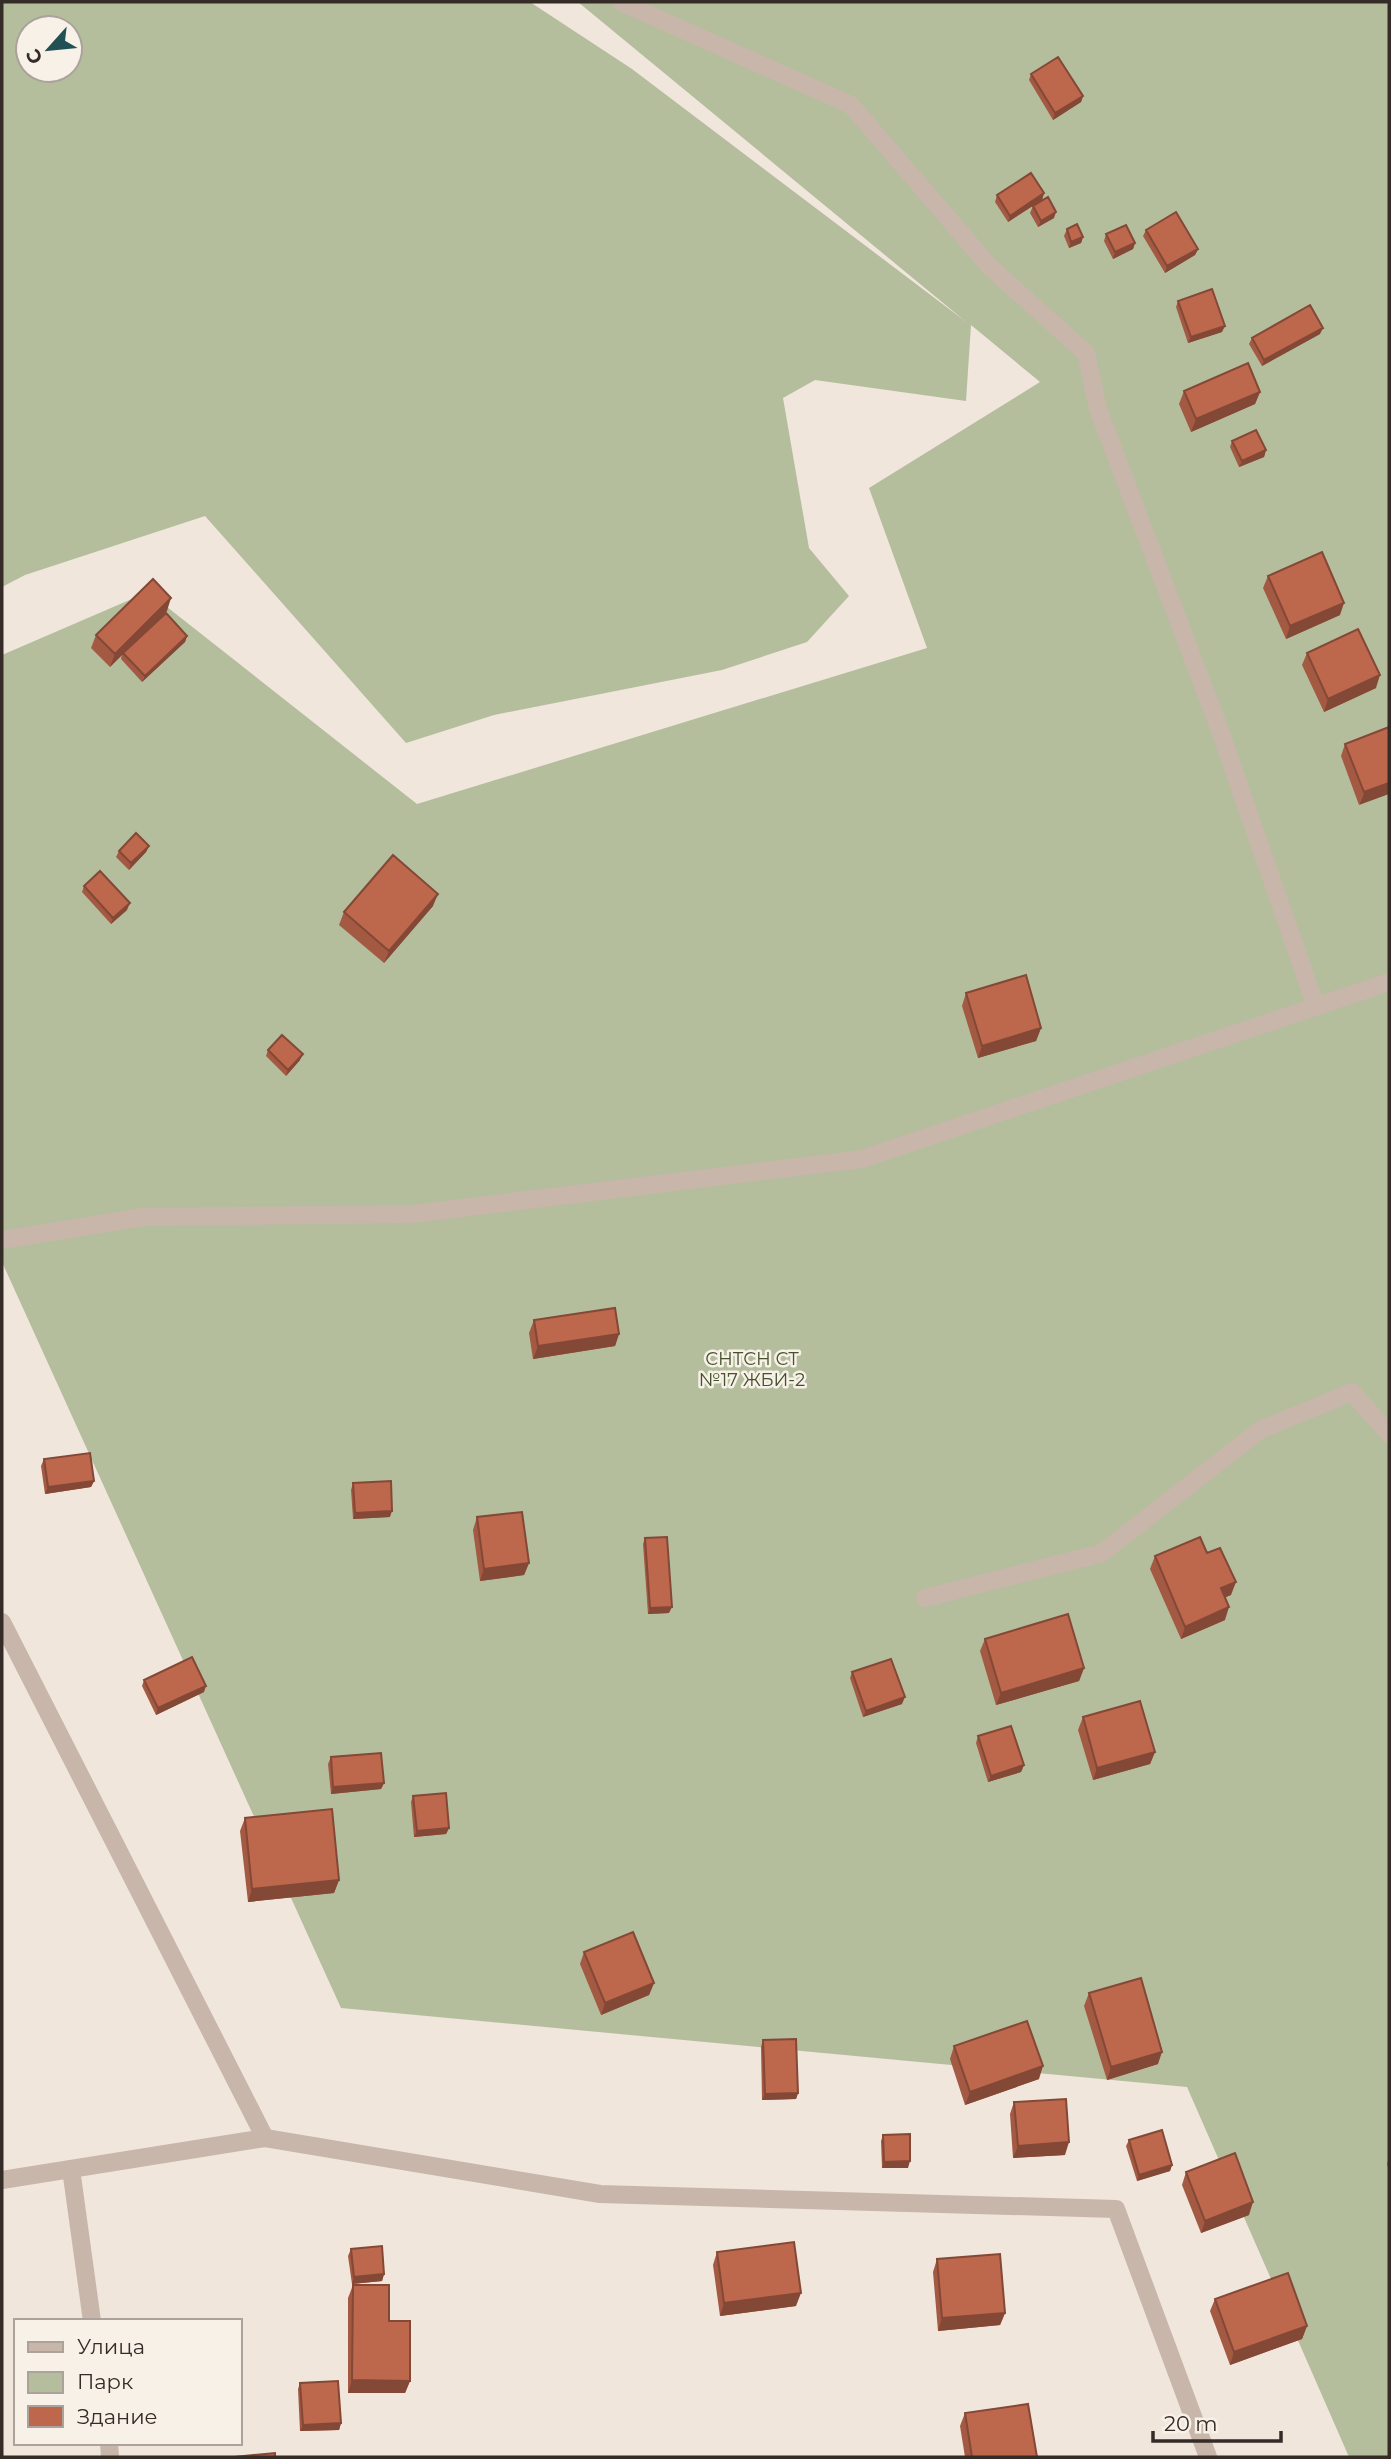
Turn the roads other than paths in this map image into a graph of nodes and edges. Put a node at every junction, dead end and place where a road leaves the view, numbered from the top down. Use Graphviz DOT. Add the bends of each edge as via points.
graph roads {
  1 [pos="621,2"];
  2 [pos="1389,982"];
  3 [pos="1317,1007"];
  4 [pos="2,1240"];
  5 [pos="1389,1434"];
  6 [pos="925,1598"];
  7 [pos="2,1622"];
  8 [pos="265,2138"];
  9 [pos="71,2169"];
  10 [pos="2,2180"];
  11 [pos="92,2319"];
  12 [pos="1208,2457"];
  1 -- 3 [label="street" via="851,105 990,267 1086,353 1098,409 1218,725"];
  2 -- 3 [label="street"];
  3 -- 4 [label="street" via="862,1159 413,1214 143,1217"];
  5 -- 6 [label="street" via="1352,1392 1260,1430 1101,1553"];
  7 -- 8 [label="street"];
  8 -- 9 [label="street"];
  8 -- 12 [label="street" via="600,2194 1116,2209"];
  9 -- 10 [label="street"];
  9 -- 11 [label="street"];
}
